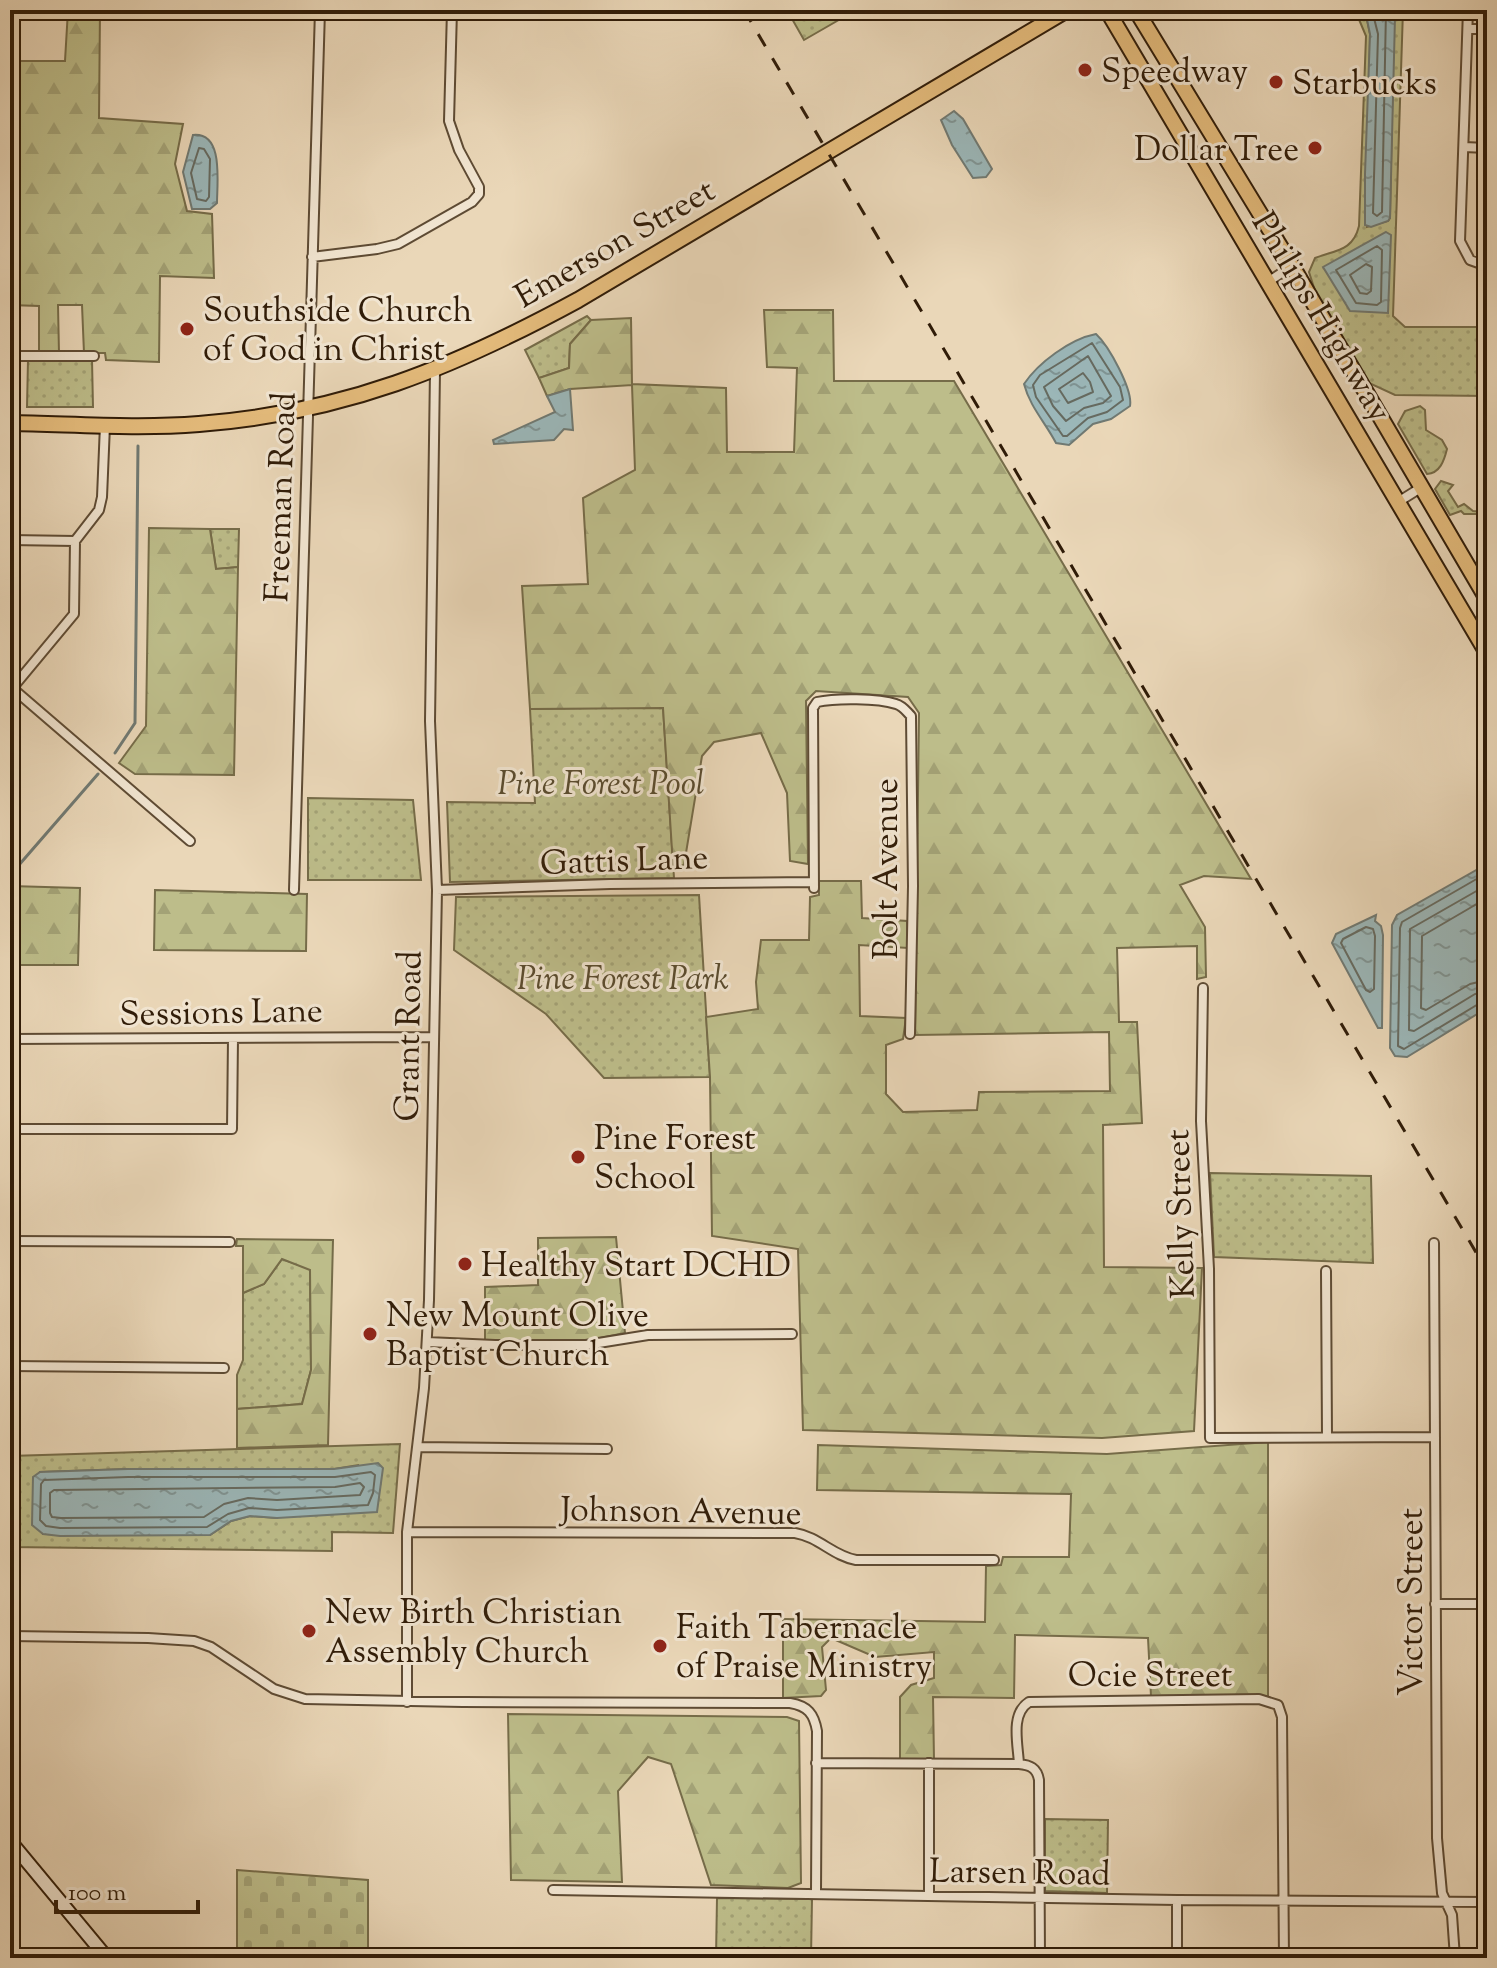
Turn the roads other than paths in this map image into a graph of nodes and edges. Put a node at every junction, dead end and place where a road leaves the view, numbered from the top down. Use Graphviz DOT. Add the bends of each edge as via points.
graph roads {
  1 [pos="282,10"];
  2 [pos="452,10"];
  3 [pos="1067,10"];
  4 [pos="1107,10"];
  5 [pos="1136,10"];
  6 [pos="1146,10"];
  7 [pos="1468,10"];
  8 [pos="320,12"];
  9 [pos="1468,29"];
  10 [pos="1487,29"];
  11 [pos="1152,36"];
  12 [pos="1464,147"];
  13 [pos="1487,148"];
  14 [pos="312,257"];
  15 [pos="1292,266"];
  16 [pos="1487,266"];
  17 [pos="1268,282"];
  18 [pos="10,356"];
  19 [pos="94,356"];
  20 [pos="435,371"];
  21 [pos="307,410"];
  22 [pos="10,423"];
  23 [pos="105,425"];
  24 [pos="1422,487"];
  25 [pos="1398,502"];
  26 [pos="10,540"];
  27 [pos="75,541"];
  28 [pos="1487,599"];
  29 [pos="1486,648"];
  30 [pos="11,689"];
  31 [pos="190,841"];
  32 [pos="814,885"];
  33 [pos="294,890"];
  34 [pos="437,890"];
  35 [pos="1203,988"];
  36 [pos="910,1034"];
  37 [pos="433,1037"];
  38 [pos="233,1038"];
  39 [pos="10,1039"];
  40 [pos="10,1129"];
  41 [pos="10,1241"];
  42 [pos="230,1242"];
  43 [pos="1434,1243"];
  44 [pos="1326,1271"];
  45 [pos="792,1334"];
  46 [pos="427,1342"];
  47 [pos="10,1366"];
  48 [pos="224,1368"];
  49 [pos="1327,1437"];
  50 [pos="1435,1437"];
  51 [pos="417,1447"];
  52 [pos="607,1449"];
  53 [pos="407,1532"];
  54 [pos="994,1560"];
  55 [pos="1435,1604"];
  56 [pos="1487,1604"];
  57 [pos="10,1636"];
  58 [pos="407,1702"];
  59 [pos="816,1763"];
  60 [pos="929,1763"];
  61 [pos="1019,1764"];
  62 [pos="10,1841"];
  63 [pos="553,1890"];
  64 [pos="816,1893"];
  65 [pos="929,1895"];
  66 [pos="1040,1898"];
  67 [pos="1177,1900"];
  68 [pos="1284,1901"];
  69 [pos="1445,1902"];
  70 [pos="1487,1902"];
  71 [pos="107,1958"];
  72 [pos="1040,1958"];
  73 [pos="1177,1958"];
  74 [pos="1284,1958"];
  75 [pos="1455,1958"];
  1 -- 8 [label="street"];
  2 -- 14 [label="street" via="449,121 479,194 398,244"];
  3 -- 20 [label="main road, Emerson Street" via="578,300"];
  4 -- 17 [label="main road, Philips Highway"];
  5 -- 11 [label="main road, Philips Highway"];
  6 -- 11 [label="main road"];
  7 -- 9 [label="street"];
  8 -- 14 [label="street, Freeman Road"];
  9 -- 10 [label="street"];
  9 -- 12 [label="street"];
  11 -- 15 [label="main road, Philips Highway"];
  12 -- 13 [label="street"];
  12 -- 16 [label="street" via="1460,241 1466,255"];
  14 -- 21 [label="street, Freeman Road"];
  15 -- 17 [label="street"];
  15 -- 24 [label="main road, Philips Highway"];
  17 -- 25 [label="main road, Philips Highway"];
  18 -- 19 [label="street"];
  20 -- 21 [label="main road, Emerson Street"];
  20 -- 34 [label="street, Grant Road" via="430,721"];
  21 -- 23 [label="main road, Emerson Street" via="198,424"];
  21 -- 33 [label="street, Freeman Road"];
  22 -- 23 [label="main road, Emerson Street"];
  23 -- 27 [label="street" via="99,510"];
  24 -- 25 [label="street"];
  24 -- 28 [label="main road, Philips Highway"];
  25 -- 29 [label="main road, Philips Highway"];
  26 -- 27 [label="street"];
  27 -- 30 [label="street" via="74,614"];
  30 -- 31 [label="street"];
  32 -- 34 [label="street, Gattis Lane"];
  32 -- 36 [label="street, Bolt Avenue" via="813,708 828,699 903,707 911,716"];
  34 -- 37 [label="street, Grant Road"];
  35 -- 49 [label="street, Kelly Street" via="1201,1121 1210,1438"];
  37 -- 38 [label="street, Sessions Lane"];
  37 -- 46 [label="street, Grant Road"];
  38 -- 39 [label="street, Sessions Lane"];
  38 -- 40 [label="street" via="232,1129"];
  41 -- 42 [label="street"];
  43 -- 50 [label="street, Victor Street"];
  44 -- 49 [label="street"];
  45 -- 46 [label="street" via="648,1335 586,1345"];
  46 -- 51 [label="street, Grant Road"];
  47 -- 48 [label="street"];
  49 -- 50 [label="street"];
  50 -- 55 [label="street, Victor Street"];
  51 -- 52 [label="street"];
  51 -- 53 [label="street, Grant Road"];
  53 -- 54 [label="street, Johnson Avenue" via="795,1533 810,1535 838,1555 856,1560"];
  53 -- 58 [label="street, Grant Road"];
  55 -- 56 [label="street"];
  55 -- 69 [label="street, Victor Street" via="1437,1838"];
  57 -- 58 [label="street" via="194,1641 291,1696"];
  58 -- 59 [label="street" via="790,1703 809,1710 815,1720"];
  59 -- 60 [label="street"];
  59 -- 64 [label="street"];
  60 -- 61 [label="street"];
  60 -- 65 [label="street"];
  61 -- 66 [label="street" via="1038,1774"];
  61 -- 68 [label="street, Ocie Street" via="1017,1719 1022,1706 1037,1700 1259,1699 1278,1705"];
  62 -- 71 [label="main road"];
  63 -- 64 [label="street, Larsen Road"];
  64 -- 65 [label="street, Larsen Road"];
  65 -- 66 [label="street, Larsen Road"];
  66 -- 67 [label="street, Larsen Road"];
  66 -- 72 [label="street"];
  67 -- 68 [label="street, Larsen Road"];
  67 -- 73 [label="street"];
  68 -- 69 [label="street, Larsen Road"];
  68 -- 74 [label="street"];
  69 -- 70 [label="street, Larsen Road"];
  69 -- 75 [label="street, Victor Street" via="1452,1915"];
}
